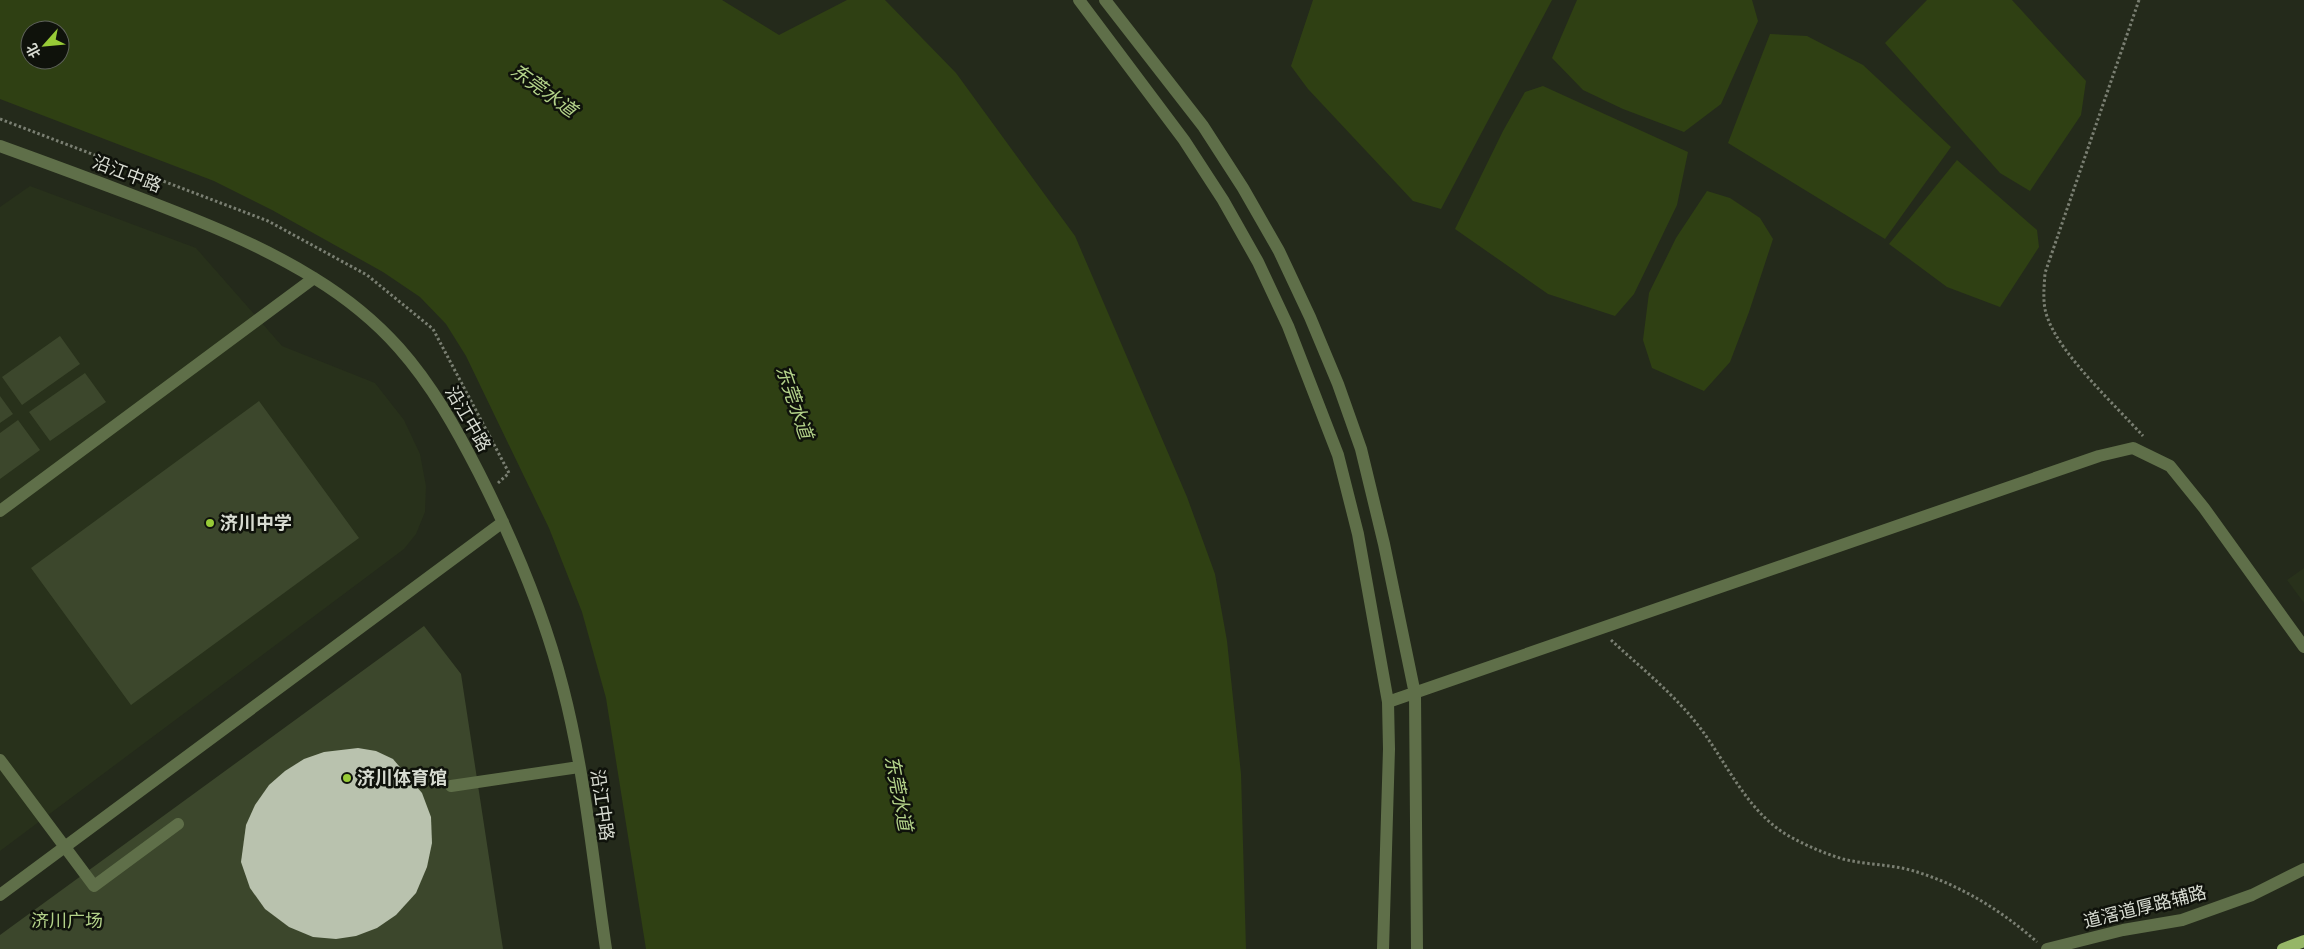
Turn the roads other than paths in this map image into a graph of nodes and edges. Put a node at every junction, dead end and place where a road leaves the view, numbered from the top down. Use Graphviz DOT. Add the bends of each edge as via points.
graph roads {
  1 [pos="1079,0"];
  2 [pos="1105,0"];
  3 [pos="0,146"];
  4 [pos="314,278"];
  5 [pos="0,511"];
  6 [pos="503,522"];
  7 [pos="2304,647"];
  8 [pos="1415,694"];
  9 [pos="1388,702"];
  10 [pos="0,760"];
  11 [pos="579,767"];
  12 [pos="451,786"];
  13 [pos="178,824"];
  14 [pos="65,847"];
  15 [pos="2304,869"];
  16 [pos="0,895"];
  17 [pos="2304,940"];
  18 [pos="2042,946"];
  19 [pos="606,949"];
  20 [pos="1383,949"];
  21 [pos="1417,949"];
  22 [pos="2283,949"];
  1 -- 9 [label="street" via="1184,140 1223,200 1258,262 1288,326 1338,455 1358,534"];
  2 -- 8 [label="street" via="1203,126 1279,251 1310,317 1361,449"];
  3 -- 4 [label="street, 沿江中路" via="228,232"];
  4 -- 5 [label="street"];
  4 -- 6 [label="street, 沿江中路" via="366,316 399,348 451,421"];
  6 -- 11 [label="street, 沿江中路" via="535,596 552,646"];
  6 -- 14 [label="street"];
  7 -- 8 [label="street" via="2170,466 2133,448 2099,456"];
  8 -- 9 [label="street"];
  8 -- 21 [label="street"];
  9 -- 20 [label="street"];
  10 -- 14 [label="street"];
  11 -- 12 [label="street"];
  11 -- 19 [label="street, 沿江中路"];
  13 -- 14 [label="street" via="94,886"];
  14 -- 16 [label="street"];
  15 -- 18 [label="street, 道滘道厚路辅路" via="2252,895 2182,920"];
  17 -- 22 [label="main road"];
}
